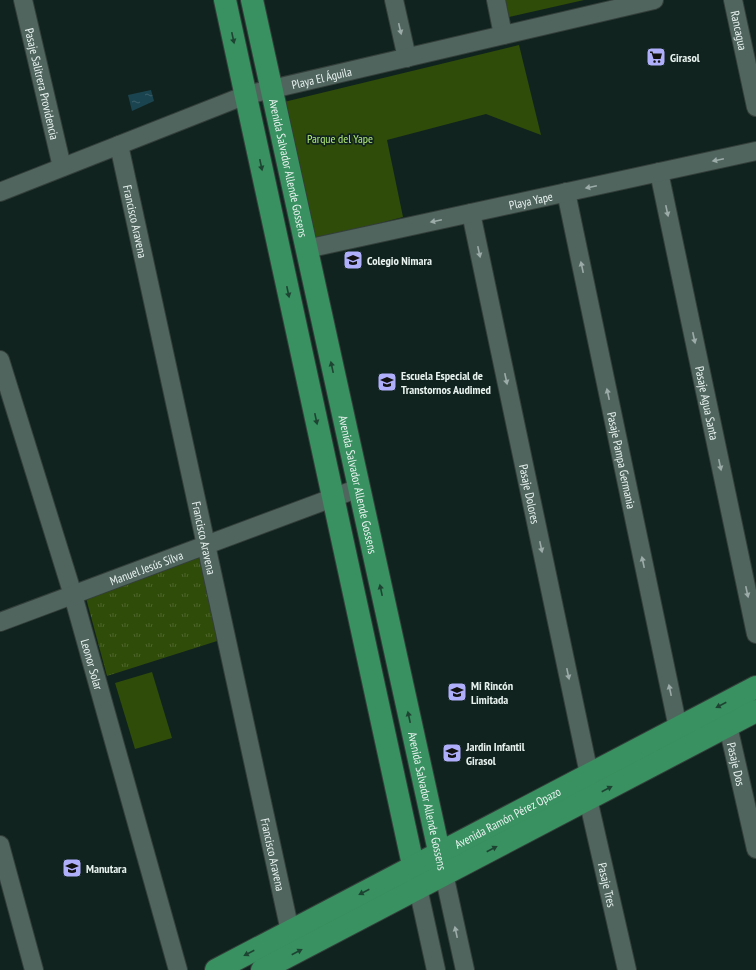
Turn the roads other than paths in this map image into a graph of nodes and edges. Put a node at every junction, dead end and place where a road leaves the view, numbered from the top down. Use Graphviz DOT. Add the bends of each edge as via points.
graph roads {
  1 [pos="23,0"];
  2 [pos="225,0"];
  3 [pos="252,0"];
  4 [pos="394,0"];
  5 [pos="496,0"];
  6 [pos="654,0"];
  7 [pos="733,0"];
  8 [pos="608,5"];
  9 [pos="503,35"];
  10 [pos="407,58"];
  11 [pos="271,89"];
  12 [pos="246,95"];
  13 [pos="756,107"];
  14 [pos="119,145"];
  15 [pos="756,151"];
  16 [pos="62,168"];
  17 [pos="659,172"];
  18 [pos="0,192"];
  19 [pos="566,192"];
  20 [pos="471,213"];
  21 [pos="306,249"];
  22 [pos="0,360"];
  23 [pos="359,488"];
  24 [pos="333,498"];
  25 [pos="206,545"];
  26 [pos="73,595"];
  27 [pos="0,622"];
  28 [pos="756,634"];
  29 [pos="756,687"];
  30 [pos="756,711"];
  31 [pos="728,726"];
  32 [pos="678,728"];
  33 [pos="589,774"];
  34 [pos="588,799"];
  35 [pos="0,845"];
  36 [pos="756,849"];
  37 [pos="439,853"];
  38 [pos="414,866"];
  39 [pos="444,874"];
  40 [pos="418,888"];
  41 [pos="290,931"];
  42 [pos="34,970"];
  43 [pos="178,970"];
  44 [pos="216,970"];
  45 [pos="262,970"];
  46 [pos="436,970"];
  47 [pos="465,970"];
  48 [pos="627,970"];
  1 -- 16 [label="street, Pasaje Salitrera Providencia"];
  2 -- 12 [label="main road, one-way"];
  3 -- 11 [label="main road, Avenida Salvador Allende Gossens"];
  4 -- 10 [label="street, one-way"];
  5 -- 9 [label="street"];
  6 -- 8 [label="street, Playa El Águila"];
  7 -- 13 [label="street, Rancagua"];
  8 -- 9 [label="street, Playa El Águila"];
  9 -- 10 [label="street, Playa El Águila"];
  10 -- 11 [label="street, Playa El Águila"];
  11 -- 12 [label="street, Playa El Águila"];
  11 -- 21 [label="main road, Avenida Salvador Allende Gossens"];
  12 -- 14 [label="street, Playa El Águila"];
  12 -- 24 [label="main road, one-way"];
  14 -- 16 [label="street, Playa El Águila"];
  14 -- 25 [label="street, Francisco Aravena"];
  15 -- 17 [label="street, Playa Yape, one-way"];
  16 -- 18 [label="street, Playa El Águila"];
  17 -- 19 [label="street, Playa Yape, one-way"];
  17 -- 28 [label="street, Pasaje Agua Santa, one-way"];
  19 -- 20 [label="street, Playa Yape"];
  32 -- 19 [label="street, Pasaje Pampa Germania, one-way"];
  20 -- 21 [label="street, Playa Yape, one-way"];
  20 -- 33 [label="street, Pasaje Dolores, one-way"];
  23 -- 21 [label="main road, Avenida Salvador Allende Gossens, one-way"];
  22 -- 26 [label="street, Leonor Solar"];
  23 -- 24 [label="street, Manuel Jesús Silva"];
  37 -- 23 [label="main road, Avenida Salvador Allende Gossens, one-way"];
  24 -- 25 [label="street, Manuel Jesús Silva"];
  24 -- 38 [label="main road"];
  25 -- 26 [label="street, Manuel Jesús Silva"];
  25 -- 41 [label="street, Francisco Aravena"];
  26 -- 27 [label="street, Manuel Jesús Silva"];
  26 -- 43 [label="street, Leonor Solar"];
  29 -- 32 [label="main road, Avenida Ramón Pérez Opazo, one-way"];
  30 -- 31 [label="main road, Avenida Ramón Pérez Opazo"];
  34 -- 31 [label="main road, Avenida Ramón Pérez Opazo, one-way"];
  31 -- 36 [label="street, Pasaje Dos"];
  32 -- 33 [label="main road, Avenida Ramón Pérez Opazo"];
  33 -- 37 [label="main road, Avenida Ramón Pérez Opazo"];
  39 -- 34 [label="main road, Avenida Ramón Pérez Opazo, one-way"];
  34 -- 48 [label="street, Pasaje Tres"];
  35 -- 42 [label="street"];
  37 -- 38 [label="main road, Avenida Ramón Pérez Opazo"];
  37 -- 39 [label="main road, Avenida Salvador Allende Gossens"];
  38 -- 40 [label="main road"];
  38 -- 41 [label="main road, Avenida Ramón Pérez Opazo, one-way"];
  39 -- 40 [label="main road, Avenida Ramón Pérez Opazo"];
  47 -- 39 [label="street, Avenida Salvador Allende Gossens, one-way"];
  45 -- 40 [label="main road, Avenida Ramón Pérez Opazo, one-way"];
  40 -- 46 [label="street"];
  41 -- 44 [label="main road, Avenida Ramón Pérez Opazo, one-way"];
}
